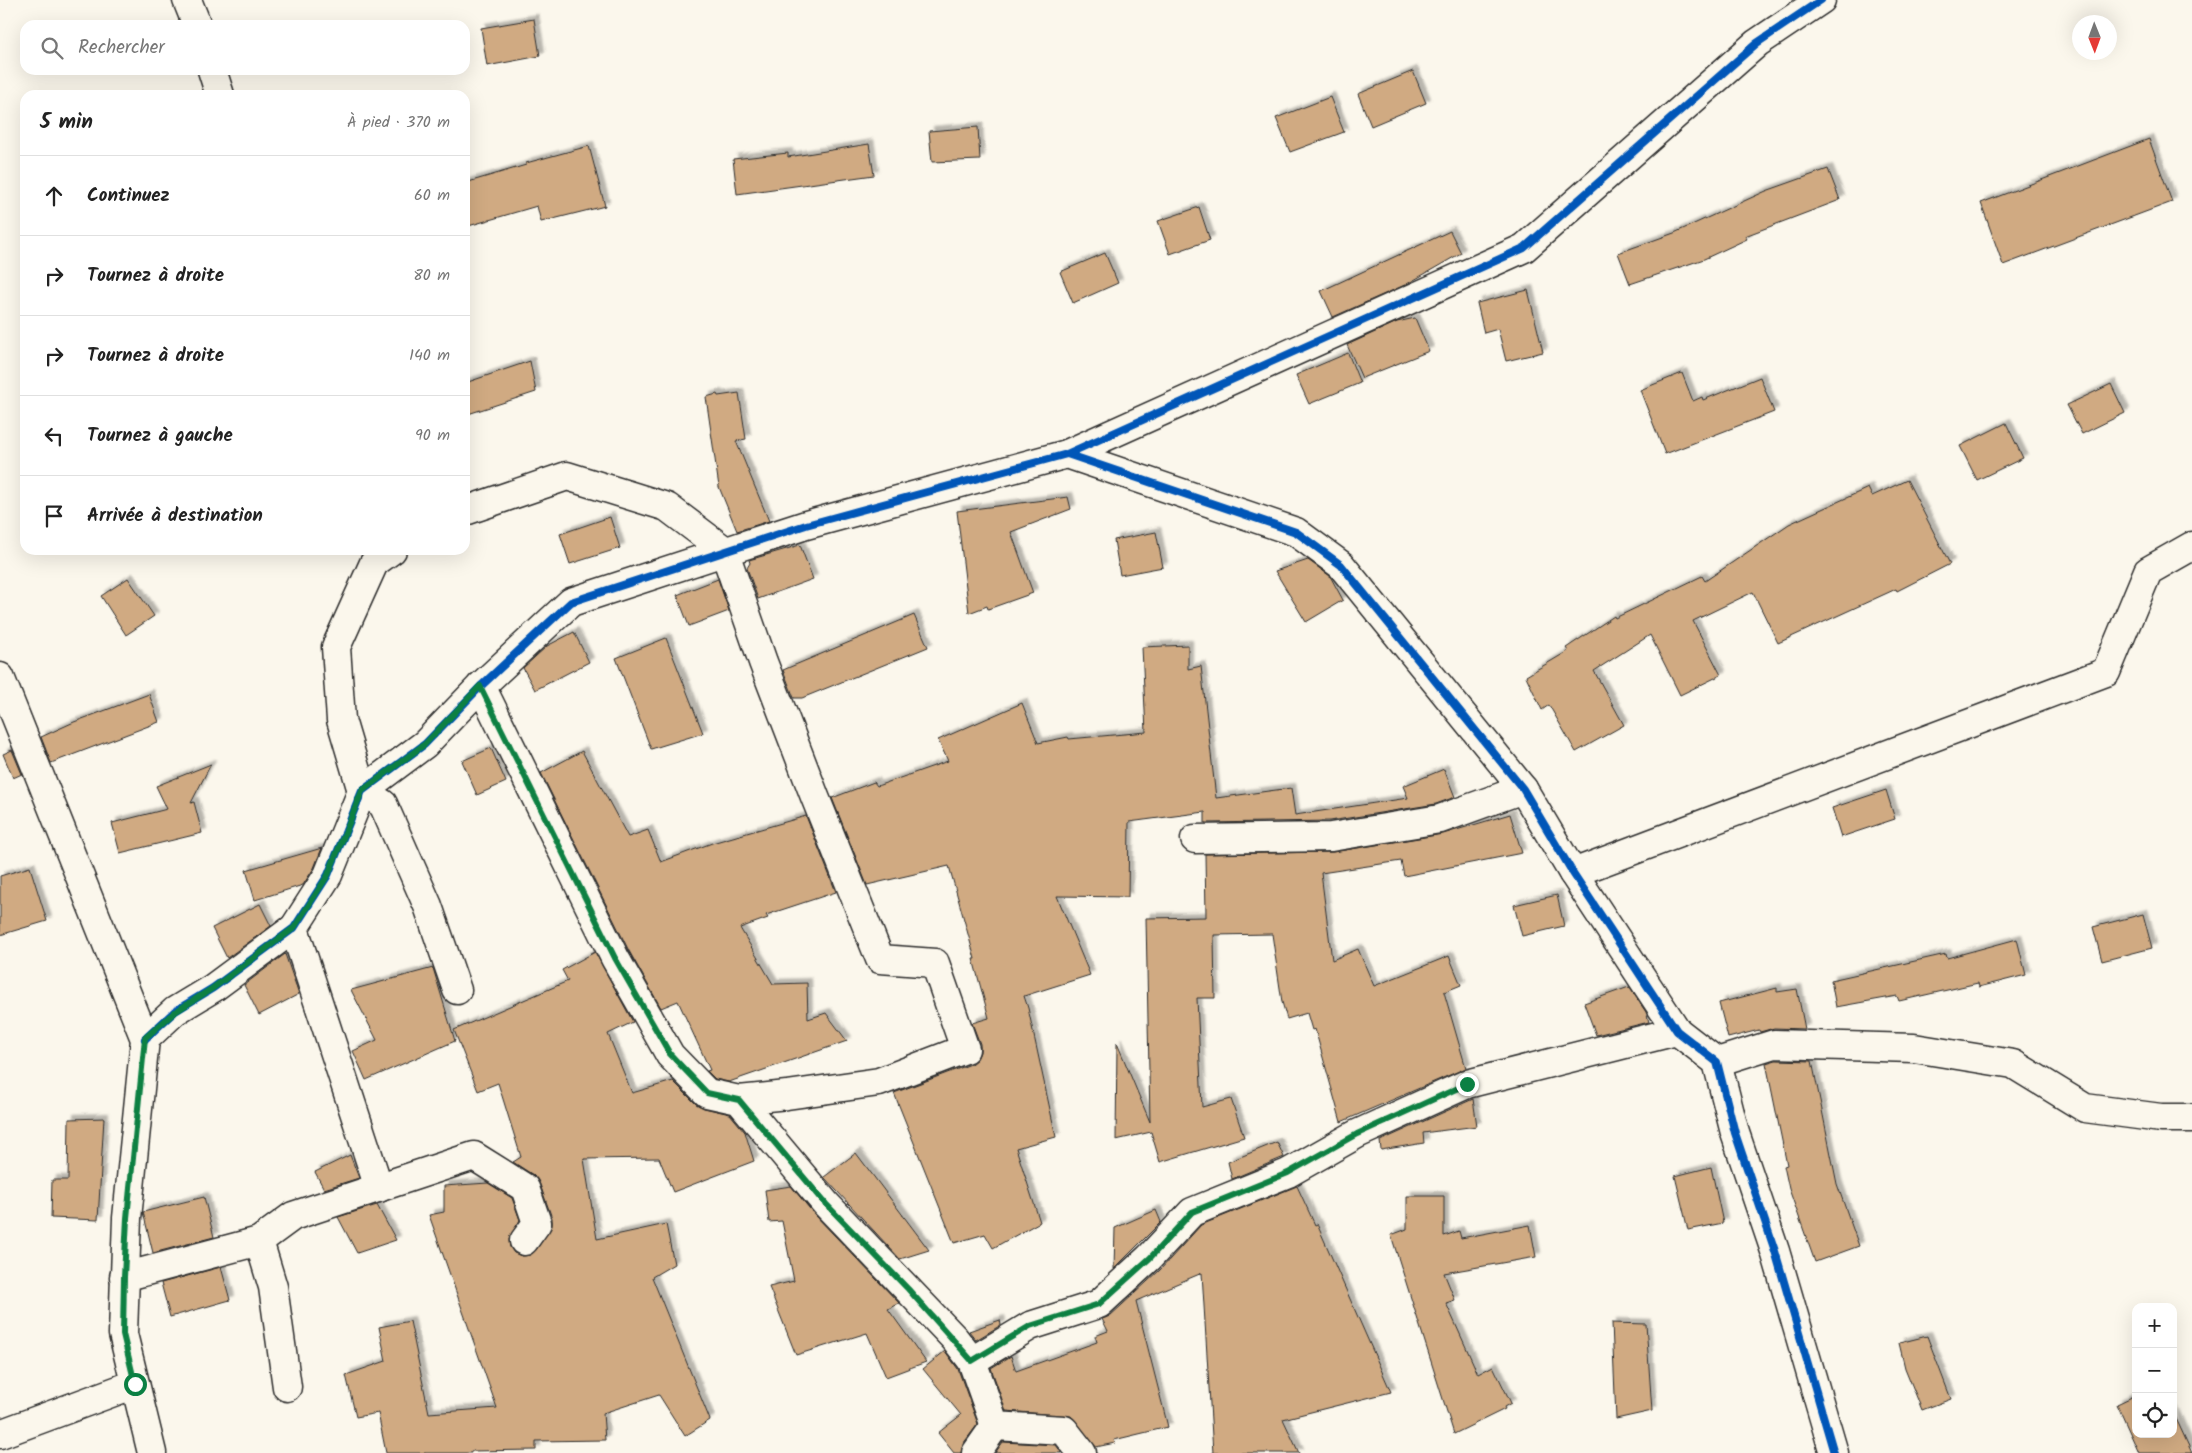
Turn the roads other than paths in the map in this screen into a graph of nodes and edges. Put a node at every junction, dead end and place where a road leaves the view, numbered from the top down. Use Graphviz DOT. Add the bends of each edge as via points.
graph roads {
  1 [pos="187,0"];
  2 [pos="1822,0"];
  3 [pos="195,20"];
  4 [pos="214,75"];
  5 [pos="218,90"];
  6 [pos="1067,454"];
  7 [pos="470,510"];
  8 [pos="2192,546"];
  9 [pos="724,550"];
  10 [pos="379,555"];
  11 [pos="0,677"];
  12 [pos="480,686"];
  13 [pos="1523,789"];
  14 [pos="362,791"];
  15 [pos="1195,839"];
  16 [pos="1574,873"];
  17 [pos="294,928"];
  18 [pos="457,990"];
  19 [pos="1677,1031"];
  20 [pos="145,1038"];
  21 [pos="1717,1062"];
  22 [pos="739,1100"];
  23 [pos="2192,1118"];
  24 [pos="380,1188"];
  25 [pos="259,1241"];
  26 [pos="524,1241"];
  27 [pos="124,1277"];
  28 [pos="972,1361"];
  29 [pos="135,1384"];
  30 [pos="287,1387"];
  31 [pos="995,1426"];
  32 [pos="0,1434"];
  33 [pos="152,1453"];
  34 [pos="976,1453"];
  35 [pos="1082,1453"];
  36 [pos="1834,1453"];
  1 -- 3 [label="street"];
  2 -- 6 [label="street" via="1757,43 1524,248"];
  4 -- 5 [label="street"];
  6 -- 9 [label="street"];
  6 -- 13 [label="street" via="1296,532 1341,565"];
  7 -- 9 [label="street" via="567,476 667,507"];
  8 -- 16 [label="street" via="2148,571 2106,672"];
  9 -- 12 [label="street" via="571,602"];
  9 -- 22 [label="street" via="763,662 880,959 935,963 964,1049 879,1082"];
  10 -- 14 [label="street" via="336,647 341,720"];
  11 -- 20 [label="street"];
  12 -- 14 [label="street" via="425,744"];
  12 -- 22 [label="street" via="615,958 670,1054 707,1093"];
  13 -- 15 [label="street" via="1440,818 1331,837"];
  13 -- 16 [label="street"];
  14 -- 17 [label="street" via="328,875"];
  14 -- 18 [label="street" via="383,804 428,906"];
  16 -- 19 [label="street"];
  17 -- 20 [label="street" via="175,1012"];
  17 -- 24 [label="street"];
  19 -- 21 [label="street"];
  19 -- 28 [label="street" via="1467,1084 1357,1134 1288,1173 1192,1212 1150,1258 1099,1304 1030,1326"];
  20 -- 27 [label="street"];
  21 -- 23 [label="street" via="1774,1044 1914,1048 2013,1064 2085,1108 2161,1118"];
  21 -- 36 [label="street" via="1735,1133 1775,1251"];
  22 -- 28 [label="street" via="826,1204 915,1296"];
  24 -- 25 [label="street" via="293,1216"];
  24 -- 26 [label="street" via="474,1156 525,1188 537,1223"];
  25 -- 27 [label="street"];
  25 -- 30 [label="street" via="273,1287"];
  27 -- 29 [label="street" via="123,1334"];
  28 -- 31 [label="street"];
  29 -- 32 [label="street"];
  29 -- 33 [label="street"];
  31 -- 34 [label="street"];
  31 -- 35 [label="street" via="1064,1430"];
}
